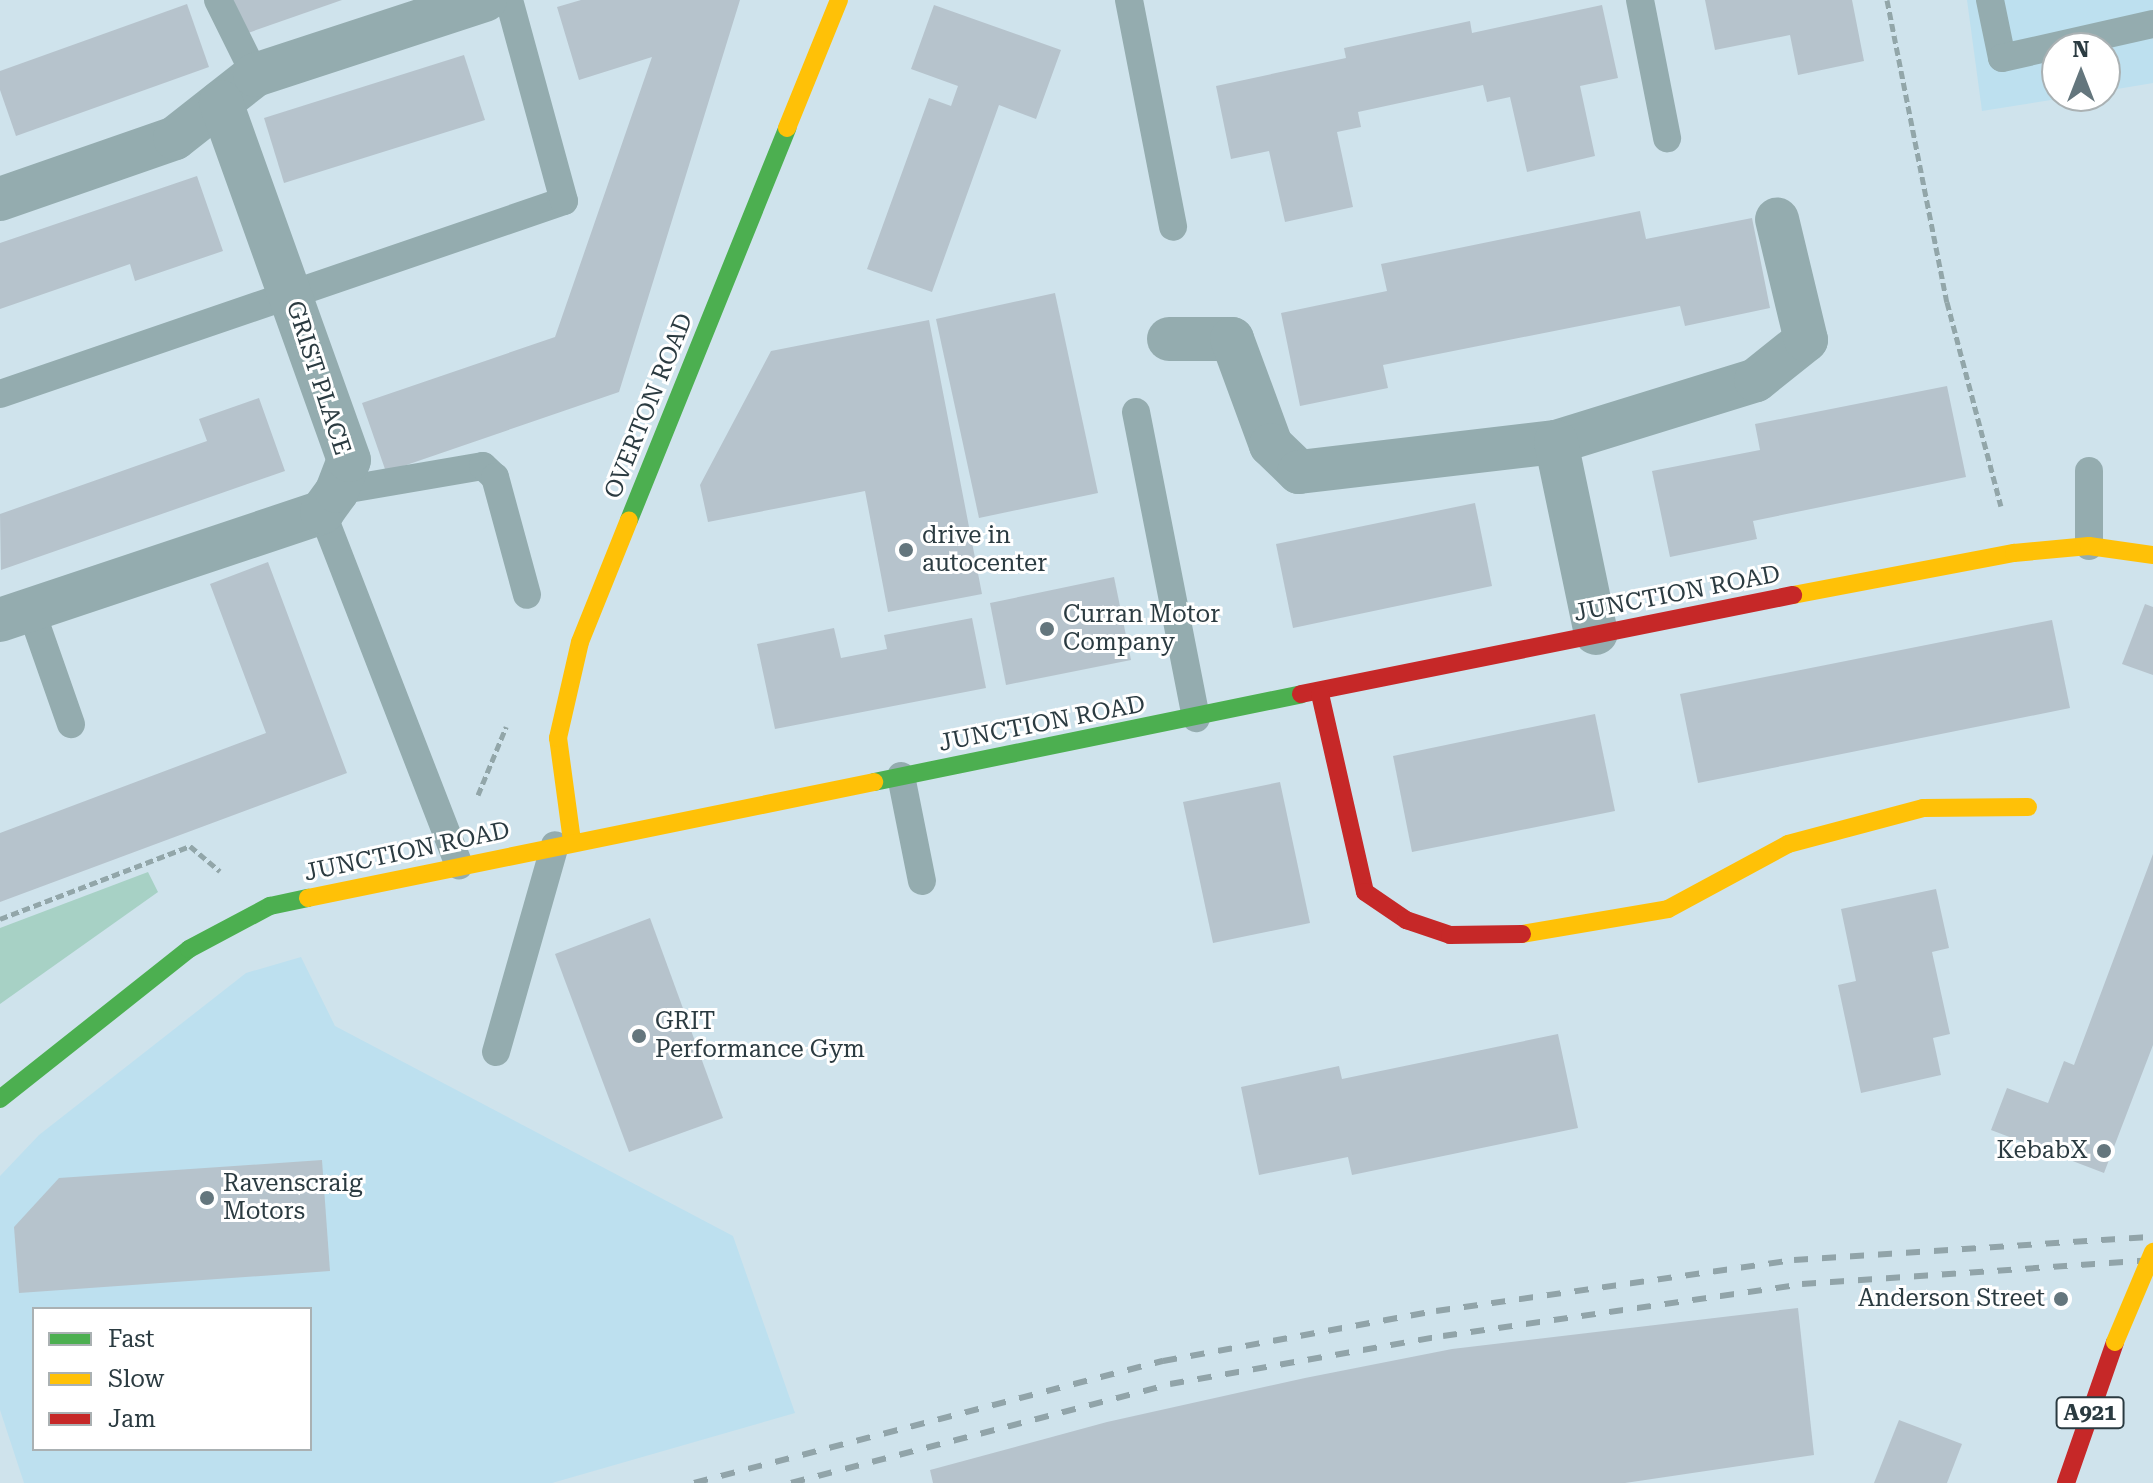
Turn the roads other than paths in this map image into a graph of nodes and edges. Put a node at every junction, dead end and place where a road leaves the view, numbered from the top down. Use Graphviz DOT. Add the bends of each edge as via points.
graph roads {
  1 [pos="218,0"];
  2 [pos="485,0"];
  3 [pos="509,0"];
  4 [pos="839,0"];
  5 [pos="1129,0"];
  6 [pos="1640,0"];
  7 [pos="1990,0"];
  8 [pos="2153,24"];
  9 [pos="255,75"];
  10 [pos="221,102"];
  11 [pos="1667,138"];
  12 [pos="0,199"];
  13 [pos="1777,219"];
  14 [pos="1173,227"];
  15 [pos="289,291"];
  16 [pos="1169,339"];
  17 [pos="0,394"];
  18 [pos="1136,412"];
  19 [pos="1556,442"];
  20 [pos="2089,471"];
  21 [pos="330,501"];
  22 [pos="2089,546"];
  23 [pos="2153,555"];
  24 [pos="527,595"];
  25 [pos="16,615"];
  26 [pos="1596,633"];
  27 [pos="1320,694"];
  28 [pos="1196,718"];
  29 [pos="71,724"];
  30 [pos="901,776"];
  31 [pos="2028,807"];
  32 [pos="563,843"];
  33 [pos="459,865"];
  34 [pos="922,881"];
  35 [pos="496,1052"];
  36 [pos="0,1099"];
  37 [pos="2153,1252"];
  38 [pos="2066,1483"];
  1 -- 9 [label="lane"];
  2 -- 9 [label="street"];
  3 -- 15 [label="lane" via="564,201"];
  4 -- 32 [label="street, OVERTON ROAD" via="580,642 558,738"];
  5 -- 14 [label="lane"];
  6 -- 11 [label="lane"];
  7 -- 8 [label="lane" via="2002,58"];
  9 -- 10 [label="street"];
  10 -- 12 [label="street" via="175,138"];
  10 -- 15 [label="street, GRIST PLACE"];
  13 -- 19 [label="street" via="1806,340 1756,380"];
  15 -- 17 [label="lane"];
  15 -- 21 [label="street, GRIST PLACE" via="349,460"];
  16 -- 19 [label="street" via="1232,339 1271,445 1299,472"];
  18 -- 28 [label="lane"];
  19 -- 26 [label="street"];
  20 -- 22 [label="lane"];
  21 -- 24 [label="lane" via="483,466 495,477"];
  21 -- 25 [label="street"];
  21 -- 33 [label="lane"];
  22 -- 23 [label="street, JUNCTION ROAD"];
  22 -- 26 [label="street, JUNCTION ROAD" via="2014,553"];
  25 -- 29 [label="lane"];
  26 -- 27 [label="street, JUNCTION ROAD"];
  27 -- 28 [label="street, JUNCTION ROAD"];
  27 -- 31 [label="street" via="1365,892 1406,920 1450,935 1499,938 1668,909 1788,844 1923,808"];
  28 -- 30 [label="street, JUNCTION ROAD"];
  30 -- 32 [label="street, JUNCTION ROAD"];
  30 -- 34 [label="lane"];
  32 -- 33 [label="street, JUNCTION ROAD"];
  32 -- 35 [label="lane"];
  33 -- 36 [label="street, JUNCTION ROAD" via="270,906 189,949"];
  37 -- 38 [label="street, A921, bridge"];
}
